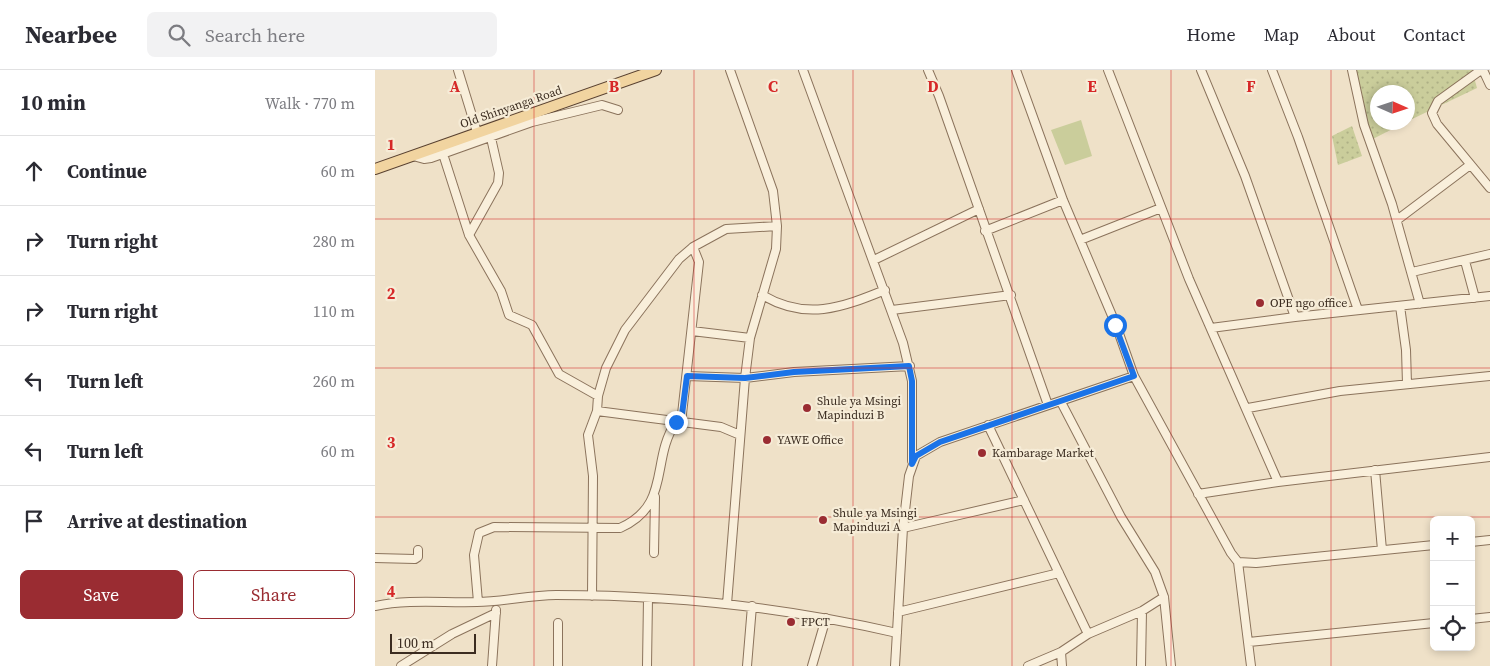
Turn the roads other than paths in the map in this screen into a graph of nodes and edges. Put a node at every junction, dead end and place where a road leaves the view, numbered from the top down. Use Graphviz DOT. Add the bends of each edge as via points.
graph roads {
  1 [pos="459,70"];
  2 [pos="656,70"];
  3 [pos="730,70"];
  4 [pos="803,70"];
  5 [pos="928,70"];
  6 [pos="1016,70"];
  7 [pos="1107,70"];
  8 [pos="1201,70"];
  9 [pos="1272,70"];
  10 [pos="1352,70"];
  11 [pos="1482,70"];
  12 [pos="1490,84"];
  13 [pos="618,110"];
  14 [pos="477,132"];
  15 [pos="491,138"];
  16 [pos="443,154"];
  17 [pos="413,156"];
  18 [pos="1471,164"];
  19 [pos="375,170"];
  20 [pos="1490,188"];
  21 [pos="1063,200"];
  22 [pos="1161,208"];
  23 [pos="979,209"];
  24 [pos="1397,220"];
  25 [pos="777,226"];
  26 [pos="985,231"];
  27 [pos="469,235"];
  28 [pos="1081,240"];
  29 [pos="693,246"];
  30 [pos="1490,254"];
  31 [pos="874,260"];
  32 [pos="1465,261"];
  33 [pos="1412,272"];
  34 [pos="885,290"];
  35 [pos="762,295"];
  36 [pos="1011,296"];
  37 [pos="1490,296"];
  38 [pos="1475,298"];
  39 [pos="1421,304"];
  40 [pos="1400,306"];
  41 [pos="893,310"];
  42 [pos="1358,310"];
  43 [pos="1295,317"];
  44 [pos="1211,328"];
  45 [pos="692,331"];
  46 [pos="750,338"];
  47 [pos="909,366"];
  48 [pos="687,376"];
  49 [pos="1134,376"];
  50 [pos="1490,376"];
  51 [pos="745,378"];
  52 [pos="1407,384"];
  53 [pos="598,396"];
  54 [pos="1061,402"];
  55 [pos="1048,406"];
  56 [pos="1247,408"];
  57 [pos="597,411"];
  58 [pos="679,422"];
  59 [pos="988,425"];
  60 [pos="740,435"];
  61 [pos="1490,457"];
  62 [pos="912,464"];
  63 [pos="1375,470"];
  64 [pos="1278,482"];
  65 [pos="1198,494"];
  66 [pos="655,495"];
  67 [pos="1024,500"];
  68 [pos="593,527"];
  69 [pos="903,528"];
  70 [pos="1490,540"];
  71 [pos="1475,542"];
  72 [pos="1430,545"];
  73 [pos="418,550"];
  74 [pos="1382,550"];
  75 [pos="654,552"];
  76 [pos="375,558"];
  77 [pos="1238,562"];
  78 [pos="1059,574"];
  79 [pos="592,596"];
  80 [pos="1164,597"];
  81 [pos="648,598"];
  82 [pos="496,601"];
  83 [pos="478,602"];
  84 [pos="727,604"];
  85 [pos="375,606"];
  86 [pos="752,606"];
  87 [pos="1142,611"];
  88 [pos="898,612"];
  89 [pos="496,614"];
  90 [pos="1490,617"];
  91 [pos="826,618"];
  92 [pos="1475,619"];
  93 [pos="558,623"];
  94 [pos="1430,623"];
  95 [pos="897,633"];
  96 [pos="1087,634"];
  97 [pos="1249,642"];
  98 [pos="1061,652"];
  99 [pos="401,666"];
  100 [pos="492,666"];
  101 [pos="558,666"];
  102 [pos="647,666"];
  103 [pos="747,666"];
  104 [pos="812,666"];
  105 [pos="895,666"];
  106 [pos="1029,666"];
  107 [pos="1062,666"];
  108 [pos="1141,666"];
  109 [pos="1171,666"];
  110 [pos="1251,666"];
  1 -- 14 [label="street"];
  2 -- 14 [label="main road, Old Shinyanga Road"];
  3 -- 25 [label="street" via="773,191"];
  4 -- 31 [label="street"];
  5 -- 23 [label="street"];
  6 -- 21 [label="street"];
  7 -- 22 [label="street"];
  8 -- 43 [label="street" via="1245,176"];
  9 -- 42 [label="street"];
  10 -- 24 [label="street" via="1364,125"];
  11 -- 12 [label="street"];
  11 -- 18 [label="street" via="1450,91 1432,109 1437,124"];
  13 -- 15 [label="street" via="602,105 532,122"];
  14 -- 17 [label="main road, Old Shinyanga Road"];
  15 -- 16 [label="street"];
  15 -- 27 [label="street" via="499,173 498,183"];
  16 -- 17 [label="street" via="423,159"];
  16 -- 27 [label="street"];
  17 -- 19 [label="main road, Old Shinyanga Road"];
  18 -- 20 [label="street"];
  18 -- 24 [label="street"];
  21 -- 26 [label="street"];
  21 -- 28 [label="street"];
  22 -- 28 [label="street"];
  22 -- 44 [label="street"];
  23 -- 26 [label="street"];
  23 -- 31 [label="street"];
  24 -- 33 [label="street"];
  25 -- 29 [label="street" via="726,229"];
  25 -- 35 [label="street" via="775,250"];
  26 -- 36 [label="street"];
  27 -- 53 [label="street" via="501,291 509,315 532,325 559,374"];
  28 -- 49 [label="street"];
  29 -- 45 [label="street" via="699,262"];
  29 -- 53 [label="street" via="679,259 625,330 606,368"];
  30 -- 32 [label="street"];
  31 -- 34 [label="street"];
  32 -- 33 [label="street"];
  32 -- 38 [label="street"];
  33 -- 39 [label="street"];
  34 -- 35 [label="street" via="857,302 817,311 790,308"];
  34 -- 41 [label="street"];
  35 -- 46 [label="street"];
  36 -- 41 [label="street"];
  36 -- 55 [label="street"];
  37 -- 38 [label="street"];
  38 -- 39 [label="street"];
  39 -- 40 [label="street"];
  40 -- 42 [label="street"];
  40 -- 52 [label="street"];
  41 -- 47 [label="street"];
  42 -- 43 [label="street"];
  43 -- 44 [label="street"];
  44 -- 56 [label="street"];
  45 -- 46 [label="street"];
  45 -- 48 [label="street"];
  46 -- 51 [label="street"];
  47 -- 51 [label="street"];
  47 -- 62 [label="street" via="912,381"];
  48 -- 51 [label="street"];
  48 -- 58 [label="street"];
  49 -- 54 [label="street"];
  49 -- 65 [label="street"];
  50 -- 52 [label="street"];
  51 -- 60 [label="street"];
  52 -- 56 [label="street" via="1340,390"];
  53 -- 57 [label="street"];
  54 -- 55 [label="street"];
  54 -- 80 [label="street" via="1121,517 1155,572"];
  55 -- 59 [label="street"];
  56 -- 64 [label="street"];
  57 -- 58 [label="street"];
  57 -- 68 [label="street" via="589,435"];
  58 -- 60 [label="street" via="721,427"];
  58 -- 66 [label="street" via="666,439"];
  59 -- 62 [label="street" via="925,449"];
  59 -- 67 [label="street"];
  60 -- 84 [label="street"];
  61 -- 63 [label="street"];
  62 -- 69 [label="street"];
  63 -- 64 [label="street"];
  63 -- 74 [label="street"];
  64 -- 65 [label="street"];
  65 -- 77 [label="street"];
  66 -- 68 [label="street" via="644,512 629,524 620,528"];
  66 -- 75 [label="street"];
  67 -- 69 [label="street"];
  67 -- 78 [label="street"];
  68 -- 79 [label="street"];
  68 -- 83 [label="street" via="503,527 479,532 475,555"];
  69 -- 88 [label="street"];
  70 -- 71 [label="street"];
  72 -- 74 [label="street"];
  73 -- 76 [label="street" via="415,559"];
  74 -- 77 [label="street"];
  77 -- 97 [label="street"];
  78 -- 88 [label="street"];
  78 -- 96 [label="street"];
  79 -- 81 [label="street"];
  79 -- 82 [label="street" via="553,595"];
  80 -- 87 [label="street"];
  80 -- 109 [label="street"];
  81 -- 84 [label="street"];
  81 -- 102 [label="street"];
  82 -- 83 [label="street"];
  82 -- 89 [label="street"];
  83 -- 85 [label="street" via="407,601"];
  84 -- 86 [label="street"];
  86 -- 91 [label="street"];
  86 -- 103 [label="street"];
  87 -- 96 [label="street"];
  87 -- 108 [label="street"];
  88 -- 95 [label="street"];
  89 -- 99 [label="street" via="452,634"];
  89 -- 100 [label="street"];
  90 -- 92 [label="street"];
  91 -- 95 [label="street"];
  91 -- 104 [label="street"];
  93 -- 101 [label="street"];
  94 -- 97 [label="street"];
  95 -- 105 [label="street"];
  96 -- 98 [label="street"];
  97 -- 110 [label="street"];
  98 -- 106 [label="street"];
  98 -- 107 [label="street"];
}
